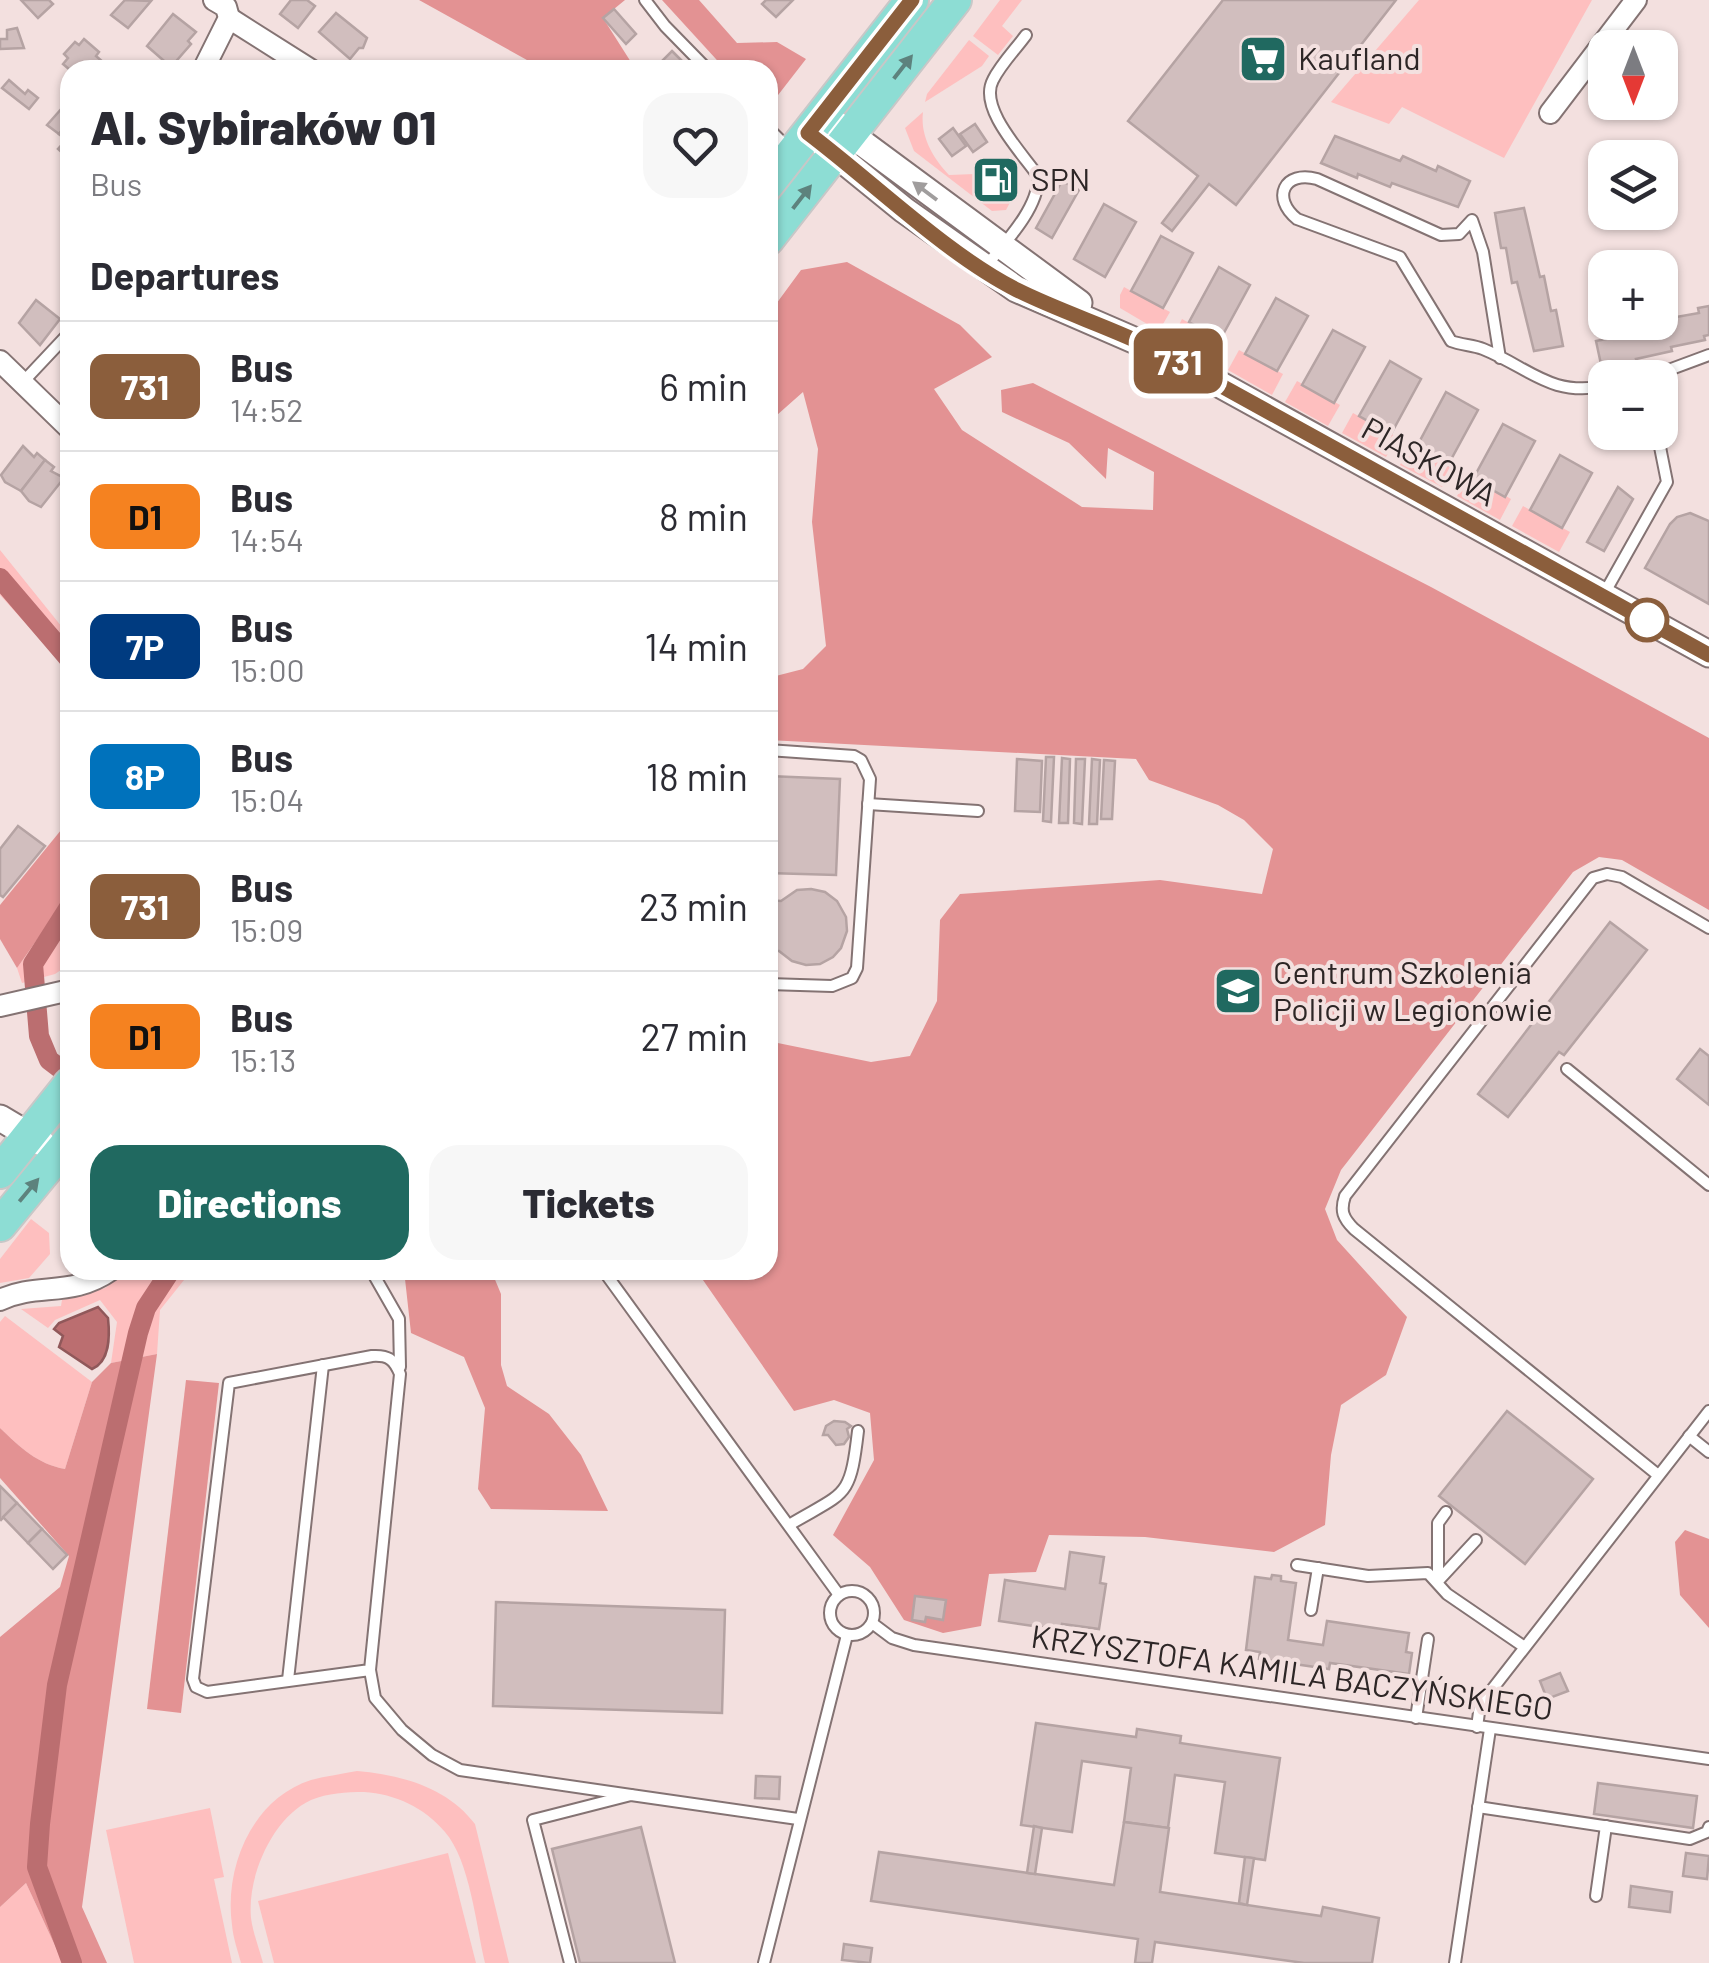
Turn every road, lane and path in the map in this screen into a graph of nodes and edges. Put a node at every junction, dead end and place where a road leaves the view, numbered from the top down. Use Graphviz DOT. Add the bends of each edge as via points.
graph roads {
  1 [pos="214,0"];
  2 [pos="646,0"];
  3 [pos="912,0"];
  4 [pos="955,0"];
  5 [pos="1636,0"];
  6 [pos="230,18"];
  7 [pos="1026,36"];
  8 [pos="208,60"];
  9 [pos="295,60"];
  10 [pos="698,60"];
  11 [pos="1550,113"];
  12 [pos="778,129"];
  13 [pos="808,133"];
  14 [pos="843,144"];
  15 [pos="778,171"];
  16 [pos="778,226"];
  17 [pos="992,258"];
  18 [pos="60,343"];
  19 [pos="1709,356"];
  20 [pos="1500,358"];
  21 [pos="0,361"];
  22 [pos="1678,367"];
  23 [pos="22,383"];
  24 [pos="1588,390"];
  25 [pos="60,419"];
  26 [pos="1661,450"];
  27 [pos="1603,595"];
  28 [pos="1709,654"];
  29 [pos="778,751"];
  30 [pos="868,804"];
  31 [pos="978,810"];
  32 [pos="1709,928"];
  33 [pos="778,984"];
  34 [pos="60,993"];
  35 [pos="7,1006"];
  36 [pos="1567,1069"];
  37 [pos="60,1097"];
  38 [pos="0,1118"];
  39 [pos="29,1134"];
  40 [pos="60,1150"];
  41 [pos="60,1160"];
  42 [pos="0,1172"];
  43 [pos="1709,1186"];
  44 [pos="0,1225"];
  45 [pos="92,1280"];
  46 [pos="377,1280"];
  47 [pos="610,1280"];
  48 [pos="0,1300"];
  49 [pos="323,1365"];
  50 [pos="400,1374"];
  51 [pos="1709,1411"];
  52 [pos="858,1431"];
  53 [pos="1689,1436"];
  54 [pos="1709,1452"];
  55 [pos="1658,1475"];
  56 [pos="1446,1512"];
  57 [pos="789,1525"];
  58 [pos="1476,1540"];
  59 [pos="1298,1565"];
  60 [pos="1318,1568"];
  61 [pos="1438,1581"];
  62 [pos="838,1595"];
  63 [pos="1311,1610"];
  64 [pos="872,1623"];
  65 [pos="847,1635"];
  66 [pos="1428,1639"];
  67 [pos="1524,1646"];
  68 [pos="370,1670"];
  69 [pos="288,1680"];
  70 [pos="1416,1718"];
  71 [pos="1477,1727"];
  72 [pos="1490,1729"];
  73 [pos="1709,1759"];
  74 [pos="631,1795"];
  75 [pos="1478,1807"];
  76 [pos="798,1819"];
  77 [pos="1606,1826"];
  78 [pos="1709,1827"];
  79 [pos="1596,1896"];
  80 [pos="570,1963"];
  81 [pos="764,1963"];
  82 [pos="1455,1963"];
  1 -- 6 [label="street"];
  2 -- 10 [label="lane"];
  3 -- 13 [label="main road"];
  14 -- 4 [label="main road, one-way"];
  5 -- 11 [label="street"];
  6 -- 8 [label="street"];
  6 -- 9 [label="street"];
  7 -- 17 [label="lane" via="993,78 988,97 1039,185"];
  12 -- 13 [label="lane"];
  13 -- 14 [label="street, PIASKOWA"];
  13 -- 15 [label="main road"];
  16 -- 14 [label="main road, one-way"];
  14 -- 17 [label="street, PIASKOWA" via="904,210"];
  17 -- 27 [label="street, PIASKOWA"];
  18 -- 23 [label="lane"];
  19 -- 22 [label="lane"];
  20 -- 20 [label="lane" via="1448,338 1394,253 1292,216 1283,197 1290,182 1317,180 1441,235 1459,234 1472,220"];
  20 -- 24 [label="lane" via="1562,388"];
  21 -- 23 [label="street"];
  23 -- 25 [label="street"];
  26 -- 27 [label="lane" via="1667,482"];
  27 -- 28 [label="street, PIASKOWA"];
  29 -- 30 [label="lane" via="854,756 870,779"];
  30 -- 31 [label="lane"];
  30 -- 33 [label="lane" via="857,968 852,978 832,986"];
  32 -- 55 [label="lane" via="1622,877 1593,878 1342,1206 1354,1229"];
  34 -- 35 [label="street"];
  36 -- 43 [label="lane"];
  37 -- 39 [label="main road"];
  38 -- 39 [label="street"];
  39 -- 40 [label="street"];
  39 -- 42 [label="main road"];
  44 -- 41 [label="main road, one-way"];
  45 -- 48 [label="street"];
  46 -- 50 [label="lane" via="398,1319"];
  47 -- 57 [label="lane"];
  49 -- 50 [label="lane" via="385,1356"];
  49 -- 69 [label="lane"];
  49 -- 69 [label="lane" via="229,1383 193,1679 207,1692"];
  50 -- 68 [label="lane"];
  51 -- 53 [label="lane"];
  52 -- 57 [label="lane" via="849,1485"];
  53 -- 54 [label="lane"];
  53 -- 55 [label="lane"];
  55 -- 67 [label="lane"];
  56 -- 61 [label="lane" via="1438,1523"];
  57 -- 62 [label="lane"];
  58 -- 61 [label="lane"];
  59 -- 60 [label="lane"];
  60 -- 61 [label="lane" via="1368,1576 1428,1574"];
  60 -- 63 [label="lane"];
  61 -- 67 [label="lane"];
  62 -- 64 [label="lane" via="855,1591 869,1599"];
  62 -- 65 [label="lane" via="830,1614 834,1628"];
  64 -- 65 [label="lane" via="862,1634"];
  64 -- 70 [label="lane, KRZYSZTOFA KAMILA BACZYŃSKIEGO" via="914,1645"];
  65 -- 76 [label="lane"];
  66 -- 70 [label="lane"];
  67 -- 71 [label="lane" via="1480,1705"];
  68 -- 69 [label="lane"];
  68 -- 74 [label="lane" via="375,1698 402,1730 460,1770"];
  70 -- 71 [label="lane, KRZYSZTOFA KAMILA BACZYŃSKIEGO"];
  71 -- 72 [label="lane, KRZYSZTOFA KAMILA BACZYŃSKIEGO"];
  72 -- 73 [label="lane, KRZYSZTOFA KAMILA BACZYŃSKIEGO"];
  72 -- 75 [label="lane"];
  74 -- 76 [label="lane"];
  74 -- 80 [label="lane" via="533,1820"];
  75 -- 77 [label="lane"];
  75 -- 82 [label="lane"];
  76 -- 81 [label="lane"];
  77 -- 78 [label="lane" via="1690,1839"];
  77 -- 79 [label="lane"];
}
